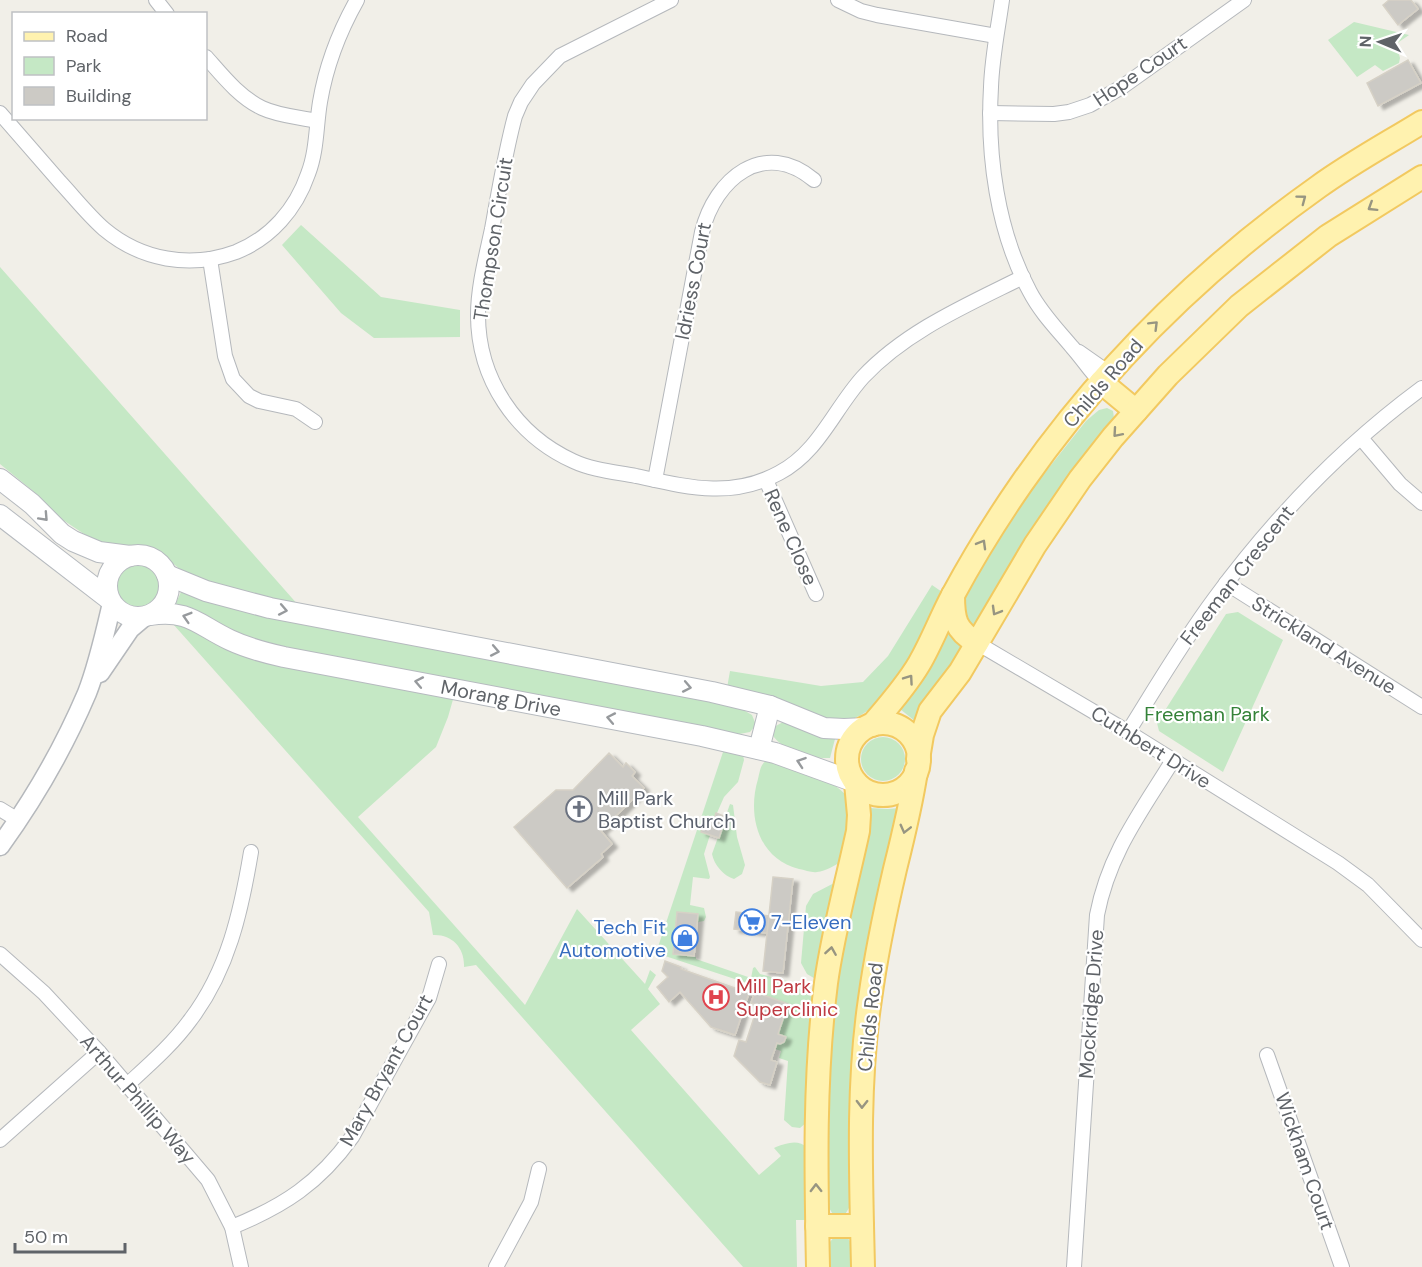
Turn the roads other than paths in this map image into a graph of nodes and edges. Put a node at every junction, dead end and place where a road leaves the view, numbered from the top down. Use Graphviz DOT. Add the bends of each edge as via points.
graph roads {
  1 [pos="156,0"];
  2 [pos="357,0"];
  3 [pos="671,0"];
  4 [pos="838,0"];
  5 [pos="1002,0"];
  6 [pos="1244,0"];
  7 [pos="165,12"];
  8 [pos="996,36"];
  9 [pos="207,58"];
  10 [pos="0,113"];
  11 [pos="990,113"];
  12 [pos="318,121"];
  13 [pos="1422,122"];
  14 [pos="1422,177"];
  15 [pos="814,180"];
  16 [pos="210,259"];
  17 [pos="1023,277"];
  18 [pos="1105,377"];
  19 [pos="1422,388"];
  20 [pos="1139,407"];
  21 [pos="315,422"];
  22 [pos="1360,438"];
  23 [pos="0,479"];
  24 [pos="655,480"];
  25 [pos="766,480"];
  26 [pos="1422,503"];
  27 [pos="0,515"];
  28 [pos="130,556"];
  29 [pos="167,576"];
  30 [pos="1226,583"];
  31 [pos="816,594"];
  32 [pos="953,595"];
  33 [pos="110,601"];
  34 [pos="146,616"];
  35 [pos="977,643"];
  36 [pos="87,692"];
  37 [pos="770,706"];
  38 [pos="1422,707"];
  39 [pos="869,726"];
  40 [pos="1128,732"];
  41 [pos="759,749"];
  42 [pos="1173,760"];
  43 [pos="917,765"];
  44 [pos="856,783"];
  45 [pos="0,809"];
  46 [pos="18,820"];
  47 [pos="0,846"];
  48 [pos="252,852"];
  49 [pos="1422,940"];
  50 [pos="0,954"];
  51 [pos="439,964"];
  52 [pos="99,1052"];
  53 [pos="1267,1055"];
  54 [pos="127,1085"];
  55 [pos="0,1140"];
  56 [pos="539,1169"];
  57 [pos="817,1226"];
  58 [pos="862,1226"];
  59 [pos="232,1227"];
  60 [pos="241,1267"];
  61 [pos="496,1267"];
  62 [pos="818,1267"];
  63 [pos="863,1267"];
  64 [pos="1074,1267"];
  65 [pos="1342,1267"];
  1 -- 7 [label="street"];
  2 -- 12 [label="street" via="330,58"];
  3 -- 24 [label="street, Thompson Circuit" via="560,56 521,102 510,136 478,313 490,379 531,435 586,466"];
  4 -- 8 [label="street" via="889,18"];
  5 -- 8 [label="street"];
  6 -- 11 [label="street, Hope Court" via="1122,87 1090,105 1054,114"];
  8 -- 11 [label="street"];
  9 -- 12 [label="street" via="251,102 277,113"];
  10 -- 16 [label="street" via="87,211 129,247 162,258"];
  11 -- 17 [label="street" via="996,189"];
  12 -- 16 [label="street" via="309,172 284,218 248,247"];
  18 -- 13 [label="main road, Childs Road, one-way" via="1178,301 1256,235 1319,186"];
  14 -- 20 [label="main road, Childs Road, one-way" via="1328,236 1282,271 1203,340"];
  15 -- 24 [label="street, Idriess Court" via="789,164 758,165 734,177 706,213"];
  16 -- 21 [label="street" via="225,356 233,379 249,396 296,409"];
  17 -- 18 [label="street" via="1050,322"];
  17 -- 25 [label="street, Thompson Circuit" via="934,323 897,347 864,377 805,455"];
  18 -- 20 [label="main road"];
  32 -- 18 [label="main road, Childs Road, one-way" via="1022,482"];
  19 -- 22 [label="street, Freeman Crescent"];
  20 -- 35 [label="main road, Childs Road, one-way" via="1080,479 1035,545"];
  22 -- 26 [label="street"];
  22 -- 30 [label="street, Freeman Crescent" via="1297,498"];
  23 -- 28 [label="main road, one-way" via="62,534 99,552"];
  24 -- 25 [label="street, Thompson Circuit" via="723,490"];
  25 -- 31 [label="street, Rene Close"];
  27 -- 33 [label="main road"];
  28 -- 29 [label="main road" via="156,561"];
  28 -- 33 [label="main road" via="110,573"];
  29 -- 34 [label="main road" via="168,595 158,611"];
  29 -- 37 [label="main road, one-way" via="270,608"];
  30 -- 38 [label="street, Strickland Avenue"];
  30 -- 40 [label="street, Freeman Crescent"];
  32 -- 35 [label="main road, Cuthbert Drive" via="957,625"];
  39 -- 32 [label="main road, Childs Road, one-way" via="912,676"];
  33 -- 34 [label="main road" via="125,615"];
  33 -- 36 [label="street"];
  34 -- 36 [label="street" via="130,629"];
  41 -- 34 [label="main road, Morang Drive, one-way" via="275,655 231,641 189,617 170,613"];
  35 -- 40 [label="street, Cuthbert Drive"];
  35 -- 43 [label="main road, Childs Road" via="930,711"];
  36 -- 46 [label="street" via="60,749"];
  37 -- 39 [label="main road" via="824,728"];
  37 -- 41 [label="main road"];
  39 -- 43 [label="main road" via="883,723 904,730 917,748"];
  39 -- 44 [label="main road" via="857,734 847,753 850,774"];
  40 -- 42 [label="street, Cuthbert Drive"];
  44 -- 41 [label="main road, Morang Drive, one-way"];
  42 -- 49 [label="street, Cuthbert Drive" via="1338,863 1368,885"];
  42 -- 64 [label="street, Mockridge Drive" via="1116,853 1101,892"];
  43 -- 44 [label="main road" via="910,782 890,794 877,795"];
  43 -- 58 [label="main road, Childs Road, one-way" via="870,1002 862,1092"];
  57 -- 44 [label="main road, one-way" via="820,1041 833,941 858,831"];
  45 -- 46 [label="street"];
  46 -- 47 [label="street"];
  48 -- 54 [label="street" via="235,931 212,986 174,1040"];
  50 -- 52 [label="street, Arthur Phillip Way" via="44,993"];
  51 -- 59 [label="street, Mary Bryant Court" via="429,998 341,1153 294,1196"];
  52 -- 54 [label="street, Arthur Phillip Way"];
  52 -- 55 [label="street"];
  53 -- 65 [label="street, Wickham Court"];
  54 -- 59 [label="street, Arthur Phillip Way" via="208,1180"];
  56 -- 61 [label="street" via="531,1202"];
  57 -- 58 [label="main road"];
  57 -- 62 [label="main road"];
  58 -- 63 [label="main road, Childs Road"];
  59 -- 60 [label="street, Arthur Phillip Way"];
}
